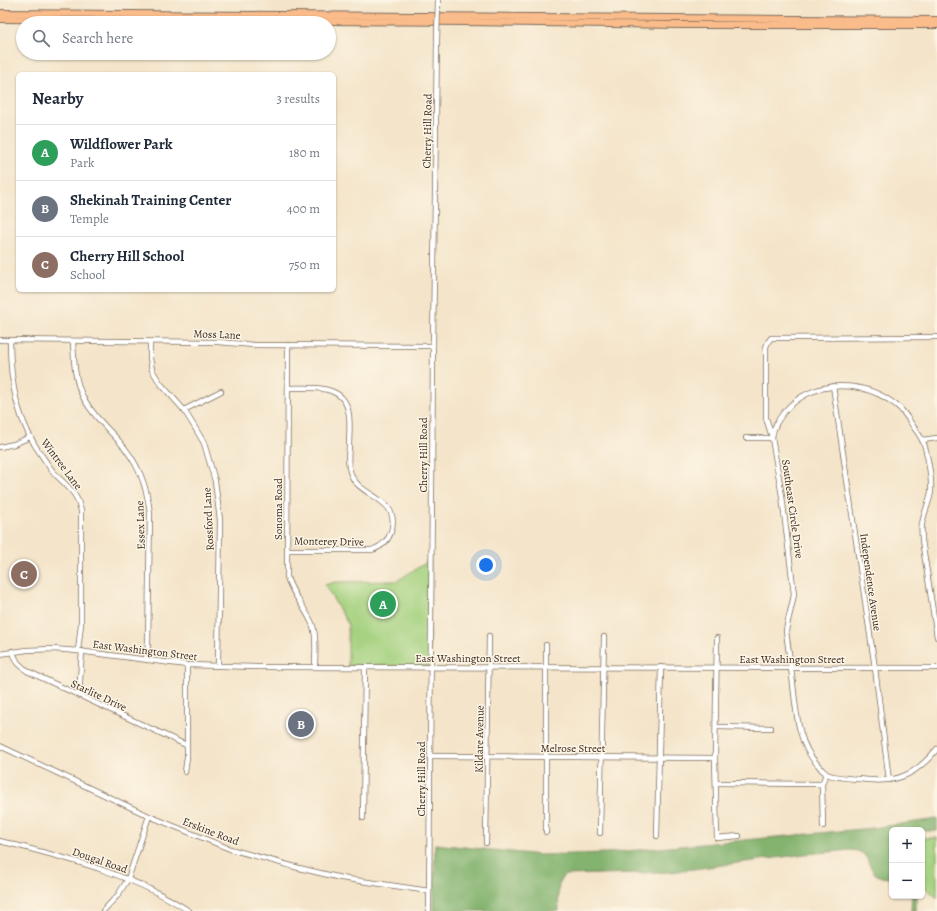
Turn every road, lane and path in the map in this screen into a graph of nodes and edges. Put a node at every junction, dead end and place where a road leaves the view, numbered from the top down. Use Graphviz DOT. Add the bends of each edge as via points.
graph roads {
  1 [pos="438,0"];
  2 [pos="0,13"];
  3 [pos="0,19"];
  4 [pos="16,19"];
  5 [pos="937,20"];
  6 [pos="336,21"];
  7 [pos="937,26"];
  8 [pos="937,337"];
  9 [pos="0,340"];
  10 [pos="10,340"];
  11 [pos="73,341"];
  12 [pos="150,342"];
  13 [pos="288,346"];
  14 [pos="433,346"];
  15 [pos="832,386"];
  16 [pos="288,388"];
  17 [pos="221,391"];
  18 [pos="184,410"];
  19 [pos="30,437"];
  20 [pos="746,438"];
  21 [pos="772,438"];
  22 [pos="937,438"];
  23 [pos="922,440"];
  24 [pos="0,447"];
  25 [pos="287,550"];
  26 [pos="489,636"];
  27 [pos="604,637"];
  28 [pos="937,637"];
  29 [pos="717,638"];
  30 [pos="546,645"];
  31 [pos="12,651"];
  32 [pos="80,651"];
  33 [pos="0,654"];
  34 [pos="146,659"];
  35 [pos="187,665"];
  36 [pos="218,665"];
  37 [pos="315,666"];
  38 [pos="364,667"];
  39 [pos="430,667"];
  40 [pos="489,667"];
  41 [pos="546,667"];
  42 [pos="604,667"];
  43 [pos="661,667"];
  44 [pos="717,668"];
  45 [pos="791,668"];
  46 [pos="874,668"];
  47 [pos="937,668"];
  48 [pos="79,696"];
  49 [pos="716,727"];
  50 [pos="771,728"];
  51 [pos="186,745"];
  52 [pos="0,746"];
  53 [pos="937,749"];
  54 [pos="430,756"];
  55 [pos="488,756"];
  56 [pos="545,757"];
  57 [pos="602,757"];
  58 [pos="659,757"];
  59 [pos="715,758"];
  60 [pos="184,772"];
  61 [pos="826,774"];
  62 [pos="888,780"];
  63 [pos="716,783"];
  64 [pos="822,784"];
  65 [pos="149,816"];
  66 [pos="363,818"];
  67 [pos="823,826"];
  68 [pos="546,832"];
  69 [pos="600,833"];
  70 [pos="657,836"];
  71 [pos="739,836"];
  72 [pos="0,841"];
  73 [pos="486,843"];
  74 [pos="128,879"];
  75 [pos="430,891"];
  76 [pos="103,911"];
  77 [pos="189,911"];
  78 [pos="429,911"];
  1 -- 14 [label="street, Cherry Hill Road, bridge"];
  2 -- 5 [label="highway"];
  3 -- 4 [label="highway"];
  6 -- 7 [label="highway"];
  8 -- 21 [label="street" via="771,338 766,347 766,418"];
  9 -- 10 [label="street, Moss Lane"];
  10 -- 11 [label="street, Moss Lane"];
  10 -- 19 [label="street, Wintree Lane" via="12,387 19,413"];
  11 -- 12 [label="street, Moss Lane"];
  11 -- 34 [label="street, Essex Lane" via="77,382 83,397 91,411 130,454 144,482 148,497 150,514"];
  12 -- 13 [label="street, Moss Lane"];
  12 -- 18 [label="street, Rossford Lane" via="152,370"];
  13 -- 14 [label="street, Moss Lane"];
  13 -- 16 [label="street, Sonoma Road"];
  14 -- 39 [label="street, Cherry Hill Road"];
  15 -- 21 [label="street, Southeast Circle Drive" via="802,396 789,407 772,430"];
  15 -- 23 [label="street, Southeast Circle Drive" via="850,386 883,396 906,415"];
  15 -- 46 [label="street, Independence Avenue"];
  16 -- 25 [label="street, Sonoma Road"];
  16 -- 25 [label="street, Monterey Drive" via="322,388 330,390 344,401 349,416 348,464 351,474 356,482 388,507 393,522 388,539 372,550"];
  17 -- 18 [label="street"];
  18 -- 36 [label="street, Rossford Lane" via="204,443 216,481 220,520"];
  19 -- 24 [label="street"];
  19 -- 32 [label="street, Wintree Lane" via="43,458 77,499 82,511"];
  20 -- 21 [label="street"];
  21 -- 45 [label="street, Southeast Circle Drive" via="794,594 786,631"];
  22 -- 23 [label="street"];
  23 -- 28 [label="street, Southeast Circle Drive" via="931,488 921,526 922,540"];
  25 -- 37 [label="street, Sonoma Road" via="286,577 313,625"];
  26 -- 40 [label="street, Kildare Avenue"];
  27 -- 42 [label="street"];
  29 -- 44 [label="street"];
  30 -- 41 [label="street"];
  31 -- 32 [label="street, East Washington Street"];
  31 -- 33 [label="street, East Washington Street"];
  31 -- 48 [label="street, Starlite Drive" via="18,663 27,671"];
  32 -- 34 [label="street, East Washington Street"];
  32 -- 48 [label="street, Wintree Lane"];
  34 -- 35 [label="street, East Washington Street"];
  35 -- 36 [label="street, East Washington Street"];
  35 -- 51 [label="street"];
  36 -- 37 [label="street, East Washington Street"];
  37 -- 38 [label="street, East Washington Street"];
  38 -- 39 [label="street, East Washington Street"];
  38 -- 66 [label="street"];
  39 -- 40 [label="street, East Washington Street"];
  39 -- 54 [label="street, Cherry Hill Road"];
  40 -- 41 [label="street, East Washington Street"];
  40 -- 55 [label="street, Kildare Avenue"];
  41 -- 42 [label="street, East Washington Street"];
  41 -- 56 [label="street"];
  42 -- 43 [label="street, East Washington Street"];
  42 -- 57 [label="street"];
  43 -- 44 [label="street, East Washington Street"];
  43 -- 58 [label="street"];
  44 -- 45 [label="street, East Washington Street"];
  44 -- 49 [label="street"];
  45 -- 46 [label="street, East Washington Street"];
  45 -- 61 [label="street, Southeast Circle Drive" via="798,721 804,743 813,760"];
  46 -- 47 [label="street, East Washington Street"];
  46 -- 62 [label="street, Independence Avenue"];
  48 -- 51 [label="street, Starlite Drive"];
  49 -- 50 [label="street"];
  49 -- 59 [label="street"];
  51 -- 60 [label="street"];
  52 -- 65 [label="street, Erskine Road"];
  53 -- 62 [label="street" via="916,770 903,777"];
  54 -- 55 [label="street, Melrose Street"];
  54 -- 75 [label="street, Cherry Hill Road"];
  55 -- 56 [label="street, Melrose Street"];
  55 -- 73 [label="street, Kildare Avenue"];
  56 -- 57 [label="street, Melrose Street"];
  56 -- 68 [label="street"];
  57 -- 58 [label="street, Melrose Street"];
  57 -- 69 [label="street"];
  58 -- 59 [label="street, Melrose Street"];
  58 -- 70 [label="street"];
  59 -- 63 [label="street"];
  61 -- 62 [label="street"];
  61 -- 64 [label="street"];
  63 -- 64 [label="street"];
  63 -- 71 [label="street" via="717,838"];
  64 -- 67 [label="street"];
  65 -- 74 [label="street"];
  65 -- 75 [label="street, Erskine Road" via="230,848 299,868 341,878"];
  72 -- 74 [label="street, Dougal Road" via="71,859"];
  74 -- 76 [label="street"];
  74 -- 77 [label="street, Dougal Road"];
  75 -- 78 [label="street, Cherry Hill Road"];
}
